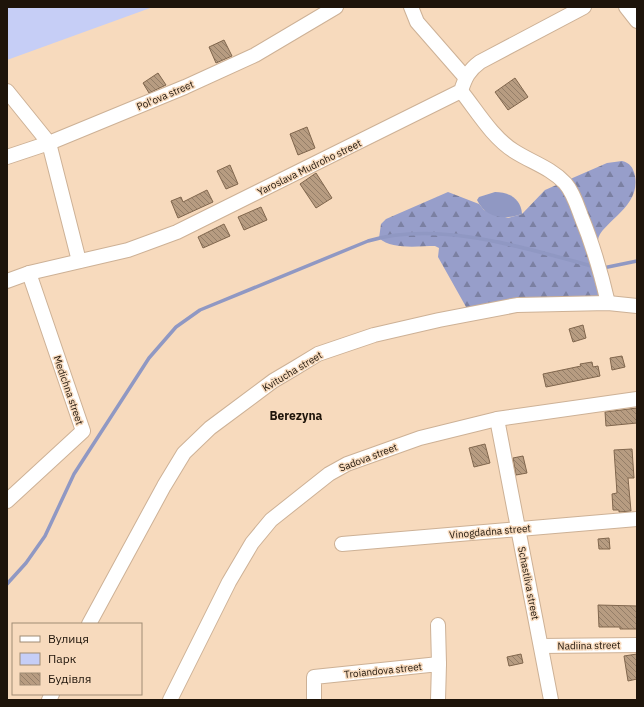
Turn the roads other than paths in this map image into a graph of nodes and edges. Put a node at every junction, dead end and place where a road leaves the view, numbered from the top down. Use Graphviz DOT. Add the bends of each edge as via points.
graph roads {
  1 [pos="336,7"];
  2 [pos="412,7"];
  3 [pos="584,7"];
  4 [pos="626,7"];
  5 [pos="637,21"];
  6 [pos="465,77"];
  7 [pos="461,91"];
  8 [pos="7,92"];
  9 [pos="49,143"];
  10 [pos="7,157"];
  11 [pos="79,261"];
  12 [pos="29,273"];
  13 [pos="7,281"];
  14 [pos="608,303"];
  15 [pos="637,306"];
  16 [pos="637,398"];
  17 [pos="497,419"];
  18 [pos="7,501"];
  19 [pos="637,519"];
  20 [pos="519,528"];
  21 [pos="342,544"];
  22 [pos="91,623"];
  23 [pos="438,625"];
  24 [pos="637,645"];
  25 [pos="541,646"];
  26 [pos="439,664"];
  27 [pos="170,700"];
  28 [pos="314,700"];
  29 [pos="438,700"];
  30 [pos="551,700"];
  1 -- 9 [label="street, Pol'ova street" via="255,55"];
  2 -- 6 [label="street" via="417,22"];
  3 -- 6 [label="street" via="480,62"];
  4 -- 5 [label="street"];
  6 -- 7 [label="street"];
  7 -- 11 [label="street, Yaroslava Mudroho street" via="177,232 128,250"];
  7 -- 14 [label="street" via="499,139 554,173 566,184 576,201 589,235"];
  8 -- 9 [label="street"];
  9 -- 10 [label="street, Pol'ova street"];
  9 -- 11 [label="street"];
  11 -- 12 [label="street, Yaroslava Mudroho street"];
  12 -- 13 [label="street, Yaroslava Mudroho street"];
  12 -- 18 [label="street, Medichna street" via="83,431"];
  14 -- 15 [label="street, Kvitucha street"];
  14 -- 22 [label="street, Kvitucha street" via="517,306 439,320 344,344 318,354 284,374 210,428 184,453"];
  16 -- 17 [label="street, Sadova street"];
  17 -- 20 [label="street, Schastliva street"];
  17 -- 27 [label="street, Sadova street" via="420,438 347,464 329,474 271,520 240,562"];
  19 -- 20 [label="street, Vinogdadna street"];
  20 -- 21 [label="street, Vinogdadna street"];
  20 -- 25 [label="street, Schastliva street"];
  23 -- 26 [label="street"];
  24 -- 25 [label="street, Nadiina street"];
  25 -- 30 [label="street, Schastliva street"];
  26 -- 28 [label="street, Troiandova street" via="314,677"];
  26 -- 29 [label="street"];
}
